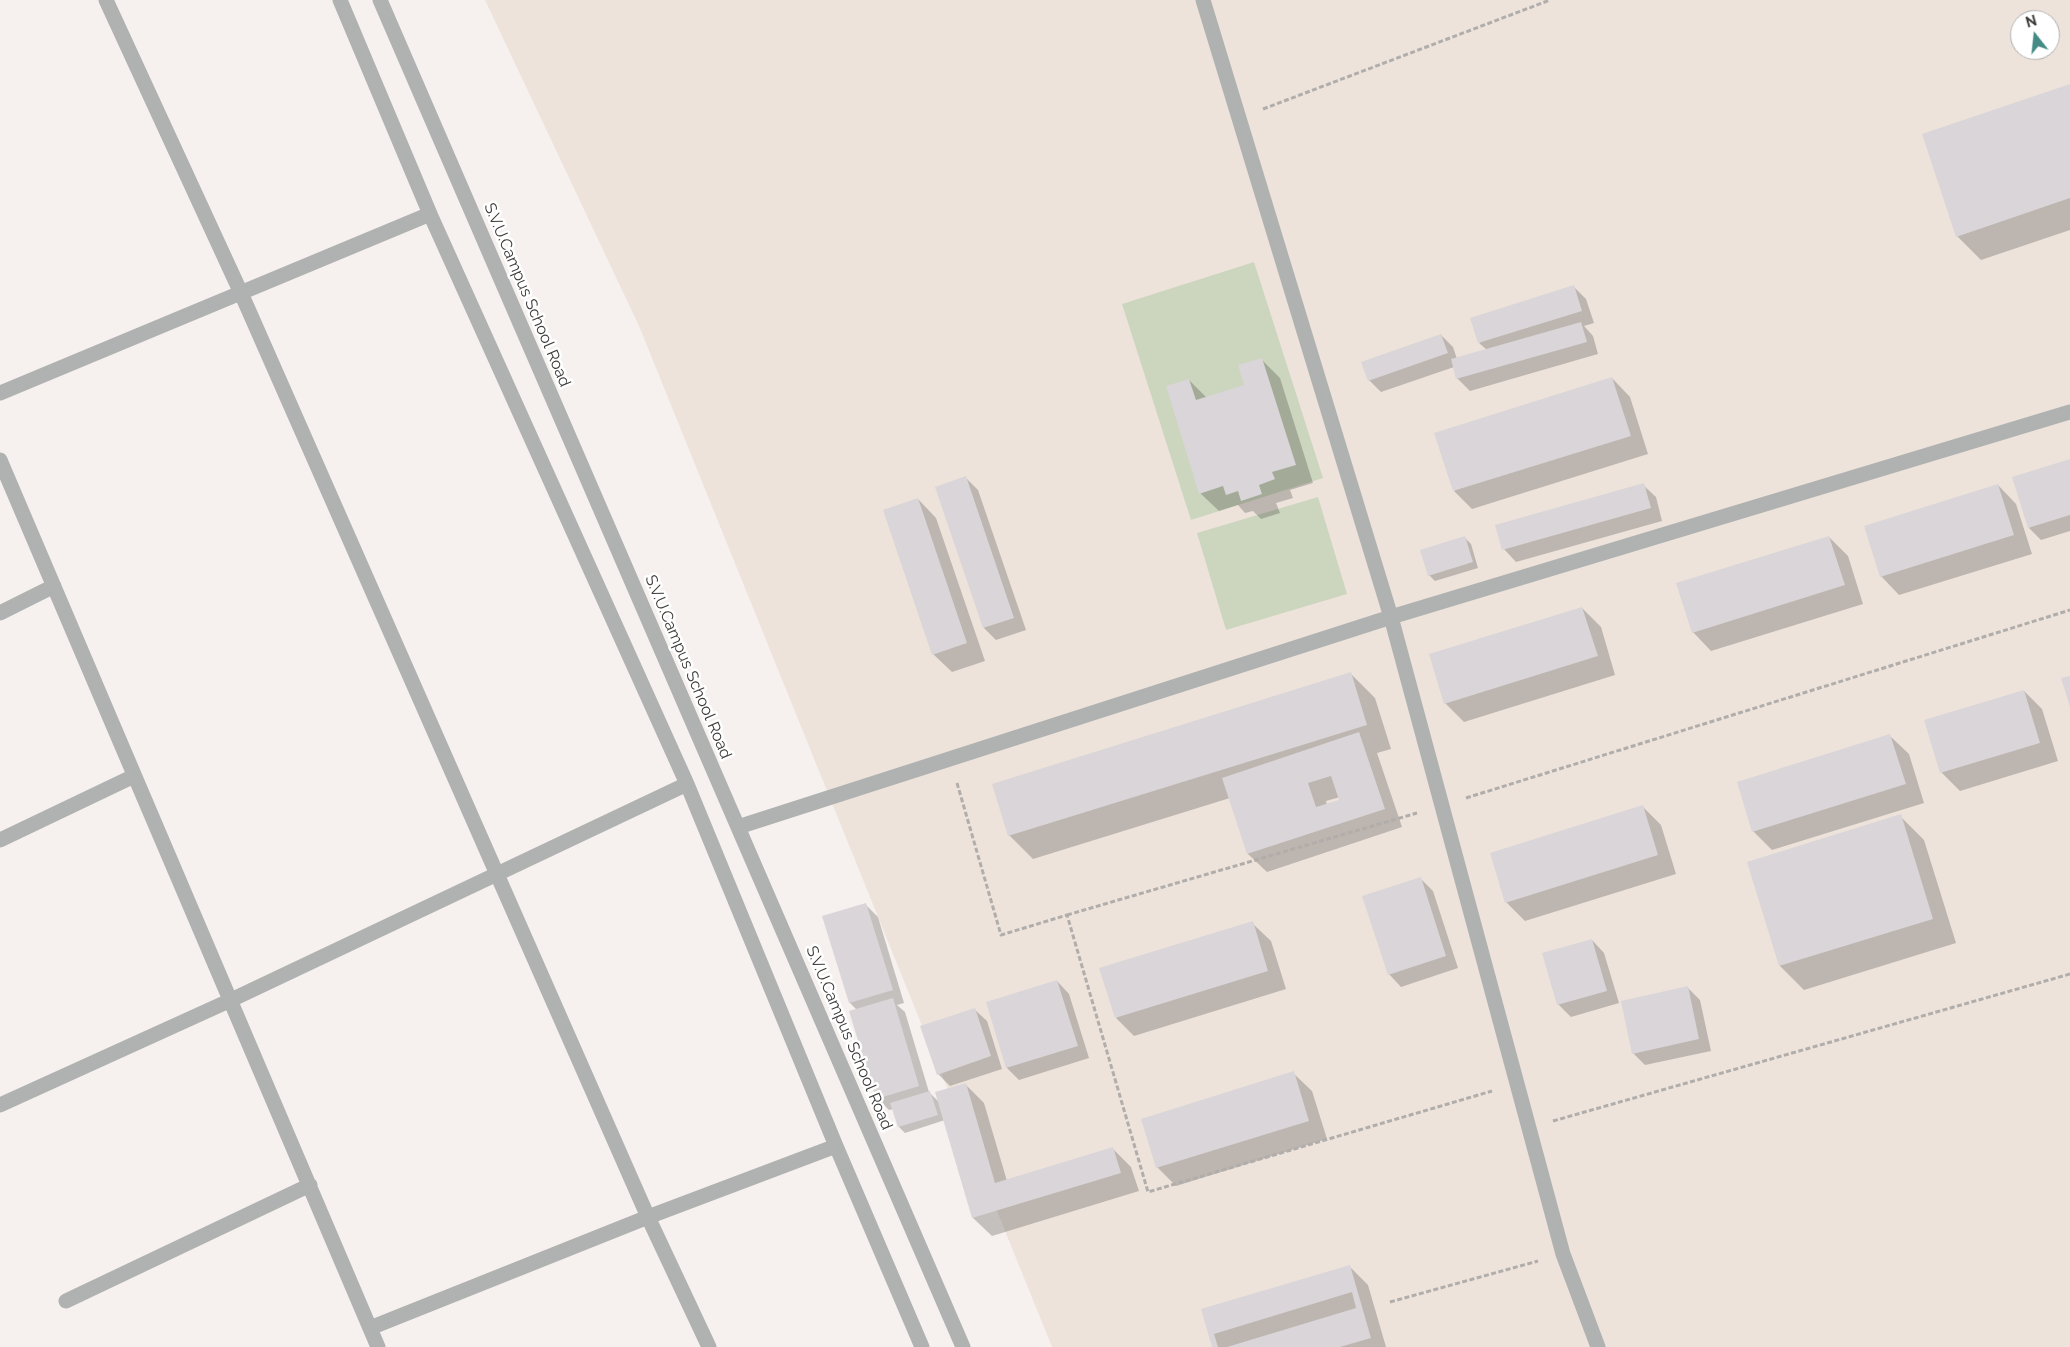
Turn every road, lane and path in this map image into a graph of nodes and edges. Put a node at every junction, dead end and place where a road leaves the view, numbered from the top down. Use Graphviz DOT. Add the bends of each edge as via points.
graph roads {
  1 [pos="106,0"];
  2 [pos="340,0"];
  3 [pos="380,0"];
  4 [pos="1203,0"];
  5 [pos="1550,0"];
  6 [pos="1239,118"];
  7 [pos="430,214"];
  8 [pos="241,293"];
  9 [pos="0,393"];
  10 [pos="2070,412"];
  11 [pos="0,460"];
  12 [pos="54,586"];
  13 [pos="2070,610"];
  14 [pos="0,613"];
  15 [pos="1391,617"];
  16 [pos="950,760"];
  17 [pos="134,776"];
  18 [pos="686,784"];
  19 [pos="1442,806"];
  20 [pos="738,827"];
  21 [pos="0,840"];
  22 [pos="498,874"];
  23 [pos="1067,915"];
  24 [pos="2070,974"];
  25 [pos="230,1000"];
  26 [pos="1517,1084"];
  27 [pos="0,1105"];
  28 [pos="1529,1128"];
  29 [pos="836,1146"];
  30 [pos="310,1185"];
  31 [pos="648,1216"];
  32 [pos="1563,1254"];
  33 [pos="66,1301"];
  34 [pos="1390,1302"];
  35 [pos="370,1328"];
  36 [pos="378,1347"];
  37 [pos="709,1347"];
  38 [pos="922,1347"];
  39 [pos="964,1347"];
  40 [pos="1598,1347"];
  1 -- 8 [label="street"];
  2 -- 7 [label="street"];
  3 -- 20 [label="street, S.V.U.Campus School Road"];
  4 -- 6 [label="street"];
  5 -- 6 [label="path"];
  6 -- 15 [label="street"];
  7 -- 8 [label="street"];
  7 -- 18 [label="street"];
  8 -- 9 [label="street"];
  8 -- 22 [label="street"];
  10 -- 15 [label="street"];
  11 -- 12 [label="street"];
  12 -- 14 [label="street"];
  12 -- 17 [label="street"];
  13 -- 19 [label="path"];
  15 -- 16 [label="street"];
  15 -- 19 [label="street"];
  16 -- 20 [label="street"];
  16 -- 23 [label="path" via="1001,935"];
  17 -- 21 [label="street"];
  17 -- 25 [label="street"];
  18 -- 22 [label="street"];
  18 -- 29 [label="street"];
  19 -- 23 [label="path"];
  19 -- 26 [label="street"];
  20 -- 39 [label="street, S.V.U.Campus School Road"];
  22 -- 25 [label="street"];
  22 -- 31 [label="street"];
  23 -- 26 [label="path" via="1148,1192"];
  24 -- 28 [label="path"];
  25 -- 27 [label="street"];
  25 -- 30 [label="street"];
  26 -- 28 [label="street"];
  28 -- 32 [label="street"];
  29 -- 31 [label="street"];
  29 -- 38 [label="street"];
  30 -- 33 [label="street"];
  30 -- 35 [label="street"];
  31 -- 35 [label="street"];
  31 -- 37 [label="street"];
  32 -- 34 [label="path"];
  32 -- 40 [label="street"];
  35 -- 36 [label="street"];
}
